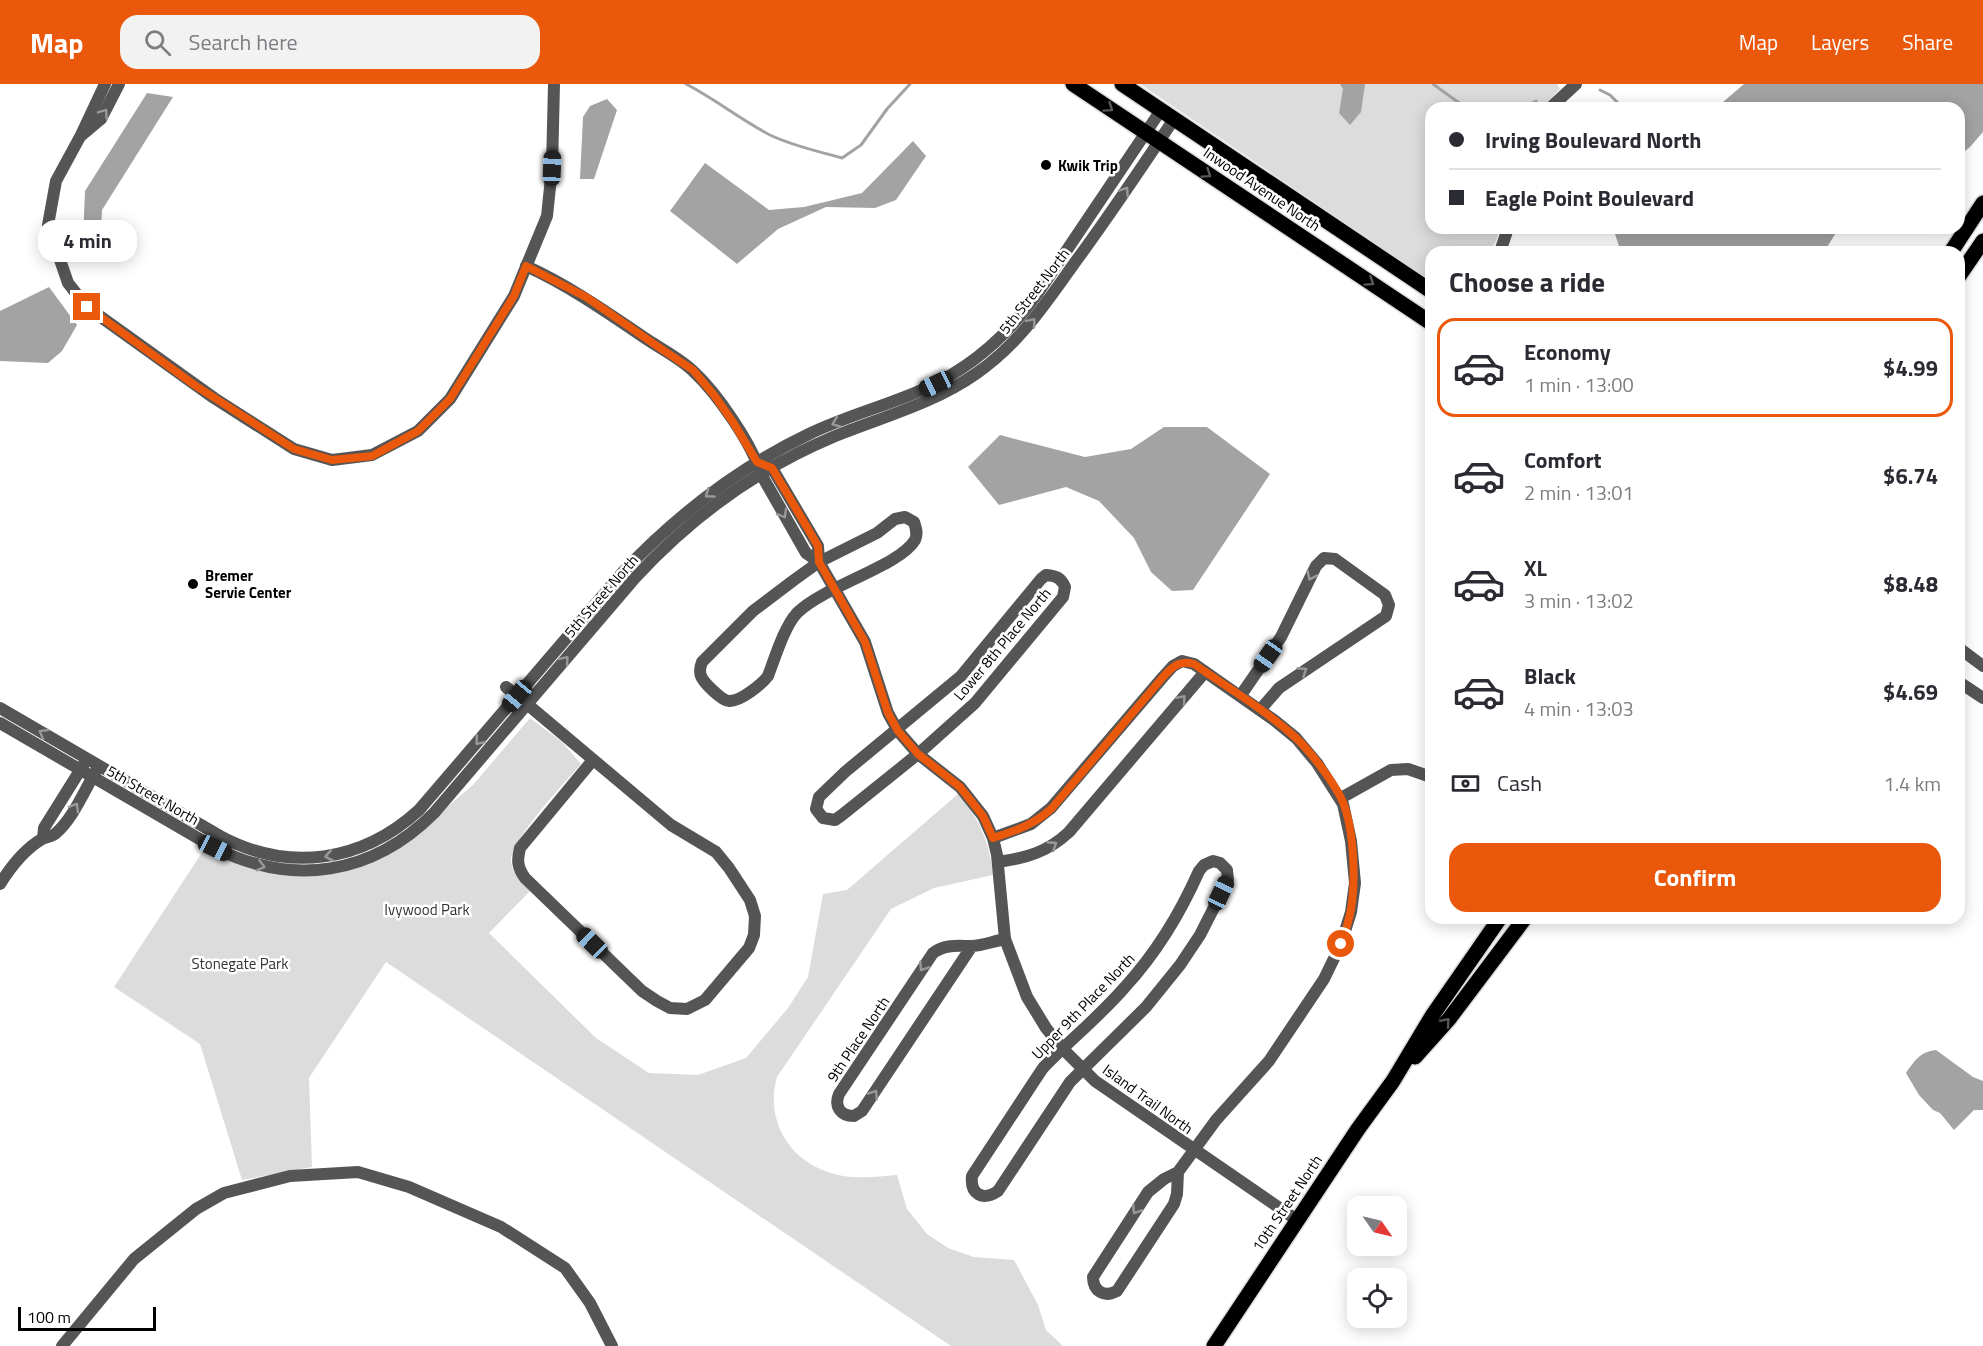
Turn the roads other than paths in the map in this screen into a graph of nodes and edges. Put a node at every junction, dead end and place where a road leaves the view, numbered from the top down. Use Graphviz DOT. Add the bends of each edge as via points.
graph roads {
  1 [pos="105,84"];
  2 [pos="119,84"];
  3 [pos="554,84"];
  4 [pos="1073,84"];
  5 [pos="1122,84"];
  6 [pos="1576,84"];
  7 [pos="1556,102"];
  8 [pos="1161,110"];
  9 [pos="1174,119"];
  10 [pos="1145,133"];
  11 [pos="81,135"];
  12 [pos="1159,142"];
  13 [pos="1983,203"];
  14 [pos="1965,231"];
  15 [pos="1983,241"];
  16 [pos="526,266"];
  17 [pos="1965,267"];
  18 [pos="1425,287"];
  19 [pos="1425,319"];
  20 [pos="757,462"];
  21 [pos="766,471"];
  22 [pos="819,562"];
  23 [pos="834,588"];
  24 [pos="1965,652"];
  25 [pos="1983,666"];
  26 [pos="1205,672"];
  27 [pos="1965,686"];
  28 [pos="506,687"];
  29 [pos="1241,695"];
  30 [pos="1983,698"];
  31 [pos="522,700"];
  32 [pos="0,708"];
  33 [pos="1260,710"];
  34 [pos="0,723"];
  35 [pos="898,731"];
  36 [pos="918,754"];
  37 [pos="593,760"];
  38 [pos="83,764"];
  39 [pos="96,772"];
  40 [pos="1425,775"];
  41 [pos="1341,798"];
  42 [pos="43,838"];
  43 [pos="993,838"];
  44 [pos="999,862"];
  45 [pos="0,884"];
  46 [pos="1496,924"];
  47 [pos="1520,924"];
  48 [pos="1005,939"];
  49 [pos="972,946"];
  50 [pos="1062,1048"];
  51 [pos="1083,1069"];
  52 [pos="1393,1081"];
  53 [pos="1193,1150"];
  54 [pos="1178,1172"];
  55 [pos="1297,1220"];
  56 [pos="62,1346"];
  57 [pos="612,1346"];
  58 [pos="1214,1346"];
  1 -- 11 [label="street"];
  11 -- 2 [label="street, one-way" via="101,119"];
  3 -- 16 [label="street" via="547,216"];
  4 -- 10 [label="main road, Inwood Avenue North, one-way"];
  5 -- 8 [label="main road, Inwood Avenue North"];
  6 -- 7 [label="street"];
  8 -- 9 [label="main road, Inwood Avenue North"];
  8 -- 10 [label="street, 5th Street North"];
  9 -- 12 [label="street, 5th Street North"];
  9 -- 18 [label="main road, Inwood Avenue North"];
  10 -- 12 [label="main road, Inwood Avenue North"];
  10 -- 20 [label="street, 5th Street North, one-way" via="1038,293 1018,320 989,348 936,384 829,425"];
  11 -- 16 [label="street" via="56,181 48,225 68,283 87,307 196,386 294,449 332,460 372,456 418,431 450,399 514,296"];
  12 -- 19 [label="main road, Inwood Avenue North, one-way"];
  21 -- 12 [label="street, 5th Street North, one-way" via="832,438 921,405 998,357 1046,304"];
  13 -- 14 [label="main road"];
  15 -- 17 [label="main road"];
  16 -- 20 [label="street" via="586,297 693,370 733,422"];
  20 -- 21 [label="street"];
  20 -- 31 [label="street, 5th Street North, one-way" via="702,500 653,541 612,585"];
  21 -- 22 [label="street, Island Trail North" via="818,546"];
  31 -- 21 [label="street, 5th Street North, one-way" via="656,556 708,511"];
  22 -- 23 [label="street, Island Trail North"];
  22 -- 23 [label="street" via="877,533 895,519 914,522 915,540 904,551"];
  22 -- 23 [label="street" via="753,610 720,643 702,663 703,681 728,702 762,683 796,614"];
  23 -- 35 [label="street, Island Trail North" via="865,642 888,713"];
  24 -- 25 [label="street"];
  26 -- 29 [label="street"];
  26 -- 43 [label="street" via="1182,661 1173,666 1052,808 1031,824"];
  44 -- 26 [label="street, one-way" via="1024,858 1058,843 1070,832"];
  27 -- 30 [label="street"];
  28 -- 31 [label="street"];
  29 -- 33 [label="street"];
  33 -- 29 [label="street, one-way" via="1287,682 1386,616 1389,605 1385,596 1335,559 1324,558 1316,566 1281,637"];
  31 -- 37 [label="street"];
  31 -- 39 [label="street, 5th Street North" via="408,820 369,845 329,856 290,858 242,847"];
  38 -- 32 [label="street, 5th Street North, one-way"];
  33 -- 41 [label="street" via="1296,738"];
  34 -- 38 [label="street, 5th Street North"];
  35 -- 36 [label="street, Island Trail North"];
  35 -- 36 [label="street, Lower 8th Place North" via="819,797 819,814 835,820"];
  35 -- 36 [label="street, Lower 8th Place North" via="961,676 1041,579 1046,575 1061,579 1065,587 1063,597 975,703"];
  36 -- 43 [label="street, Island Trail North" via="960,787 983,816"];
  37 -- 37 [label="street" via="670,825 716,852 750,900 755,916 754,935 748,948 696,1006 670,1008 642,991 519,870 520,848"];
  38 -- 39 [label="street, 5th Street North"];
  38 -- 42 [label="street" via="44,828"];
  42 -- 39 [label="street, one-way" via="53,836 63,825"];
  40 -- 41 [label="street" via="1408,769 1391,770"];
  41 -- 53 [label="street" via="1351,841 1354,883 1351,912 1341,944 1324,979 1269,1060"];
  42 -- 45 [label="street" via="19,859"];
  43 -- 44 [label="street, Island Trail North"];
  44 -- 48 [label="street, Island Trail North"];
  46 -- 52 [label="main road, 10th Street North"];
  52 -- 47 [label="main road, 10th Street North, one-way" via="1449,1019"];
  48 -- 49 [label="street, 9th Place North"];
  48 -- 50 [label="street, Island Trail North" via="1031,1004"];
  49 -- 49 [label="street, 9th Place North, one-way" via="959,944 939,949 929,958 839,1094 837,1108 843,1113 854,1116 862,1111"];
  50 -- 51 [label="street, Island Trail North"];
  50 -- 51 [label="street, Upper 9th Place North" via="1035,1080 972,1176 974,1191 981,1196 998,1191 1070,1082"];
  50 -- 51 [label="street, Upper 9th Place North" via="1146,963 1177,916 1199,871 1213,861 1220,863 1227,870 1227,880 1187,955 1146,1007"];
  51 -- 53 [label="street, Island Trail North"];
  52 -- 55 [label="main road, 10th Street North"];
  53 -- 54 [label="street"];
  53 -- 55 [label="street, Island Trail North"];
  54 -- 54 [label="street, one-way" via="1148,1192 1103,1261 1093,1277 1100,1293 1117,1291 1168,1215 1177,1194"];
  55 -- 58 [label="main road, 10th Street North"];
  56 -- 57 [label="street" via="134,1259 182,1218 224,1193 290,1176 358,1172 409,1187 501,1227 565,1268"];
}
